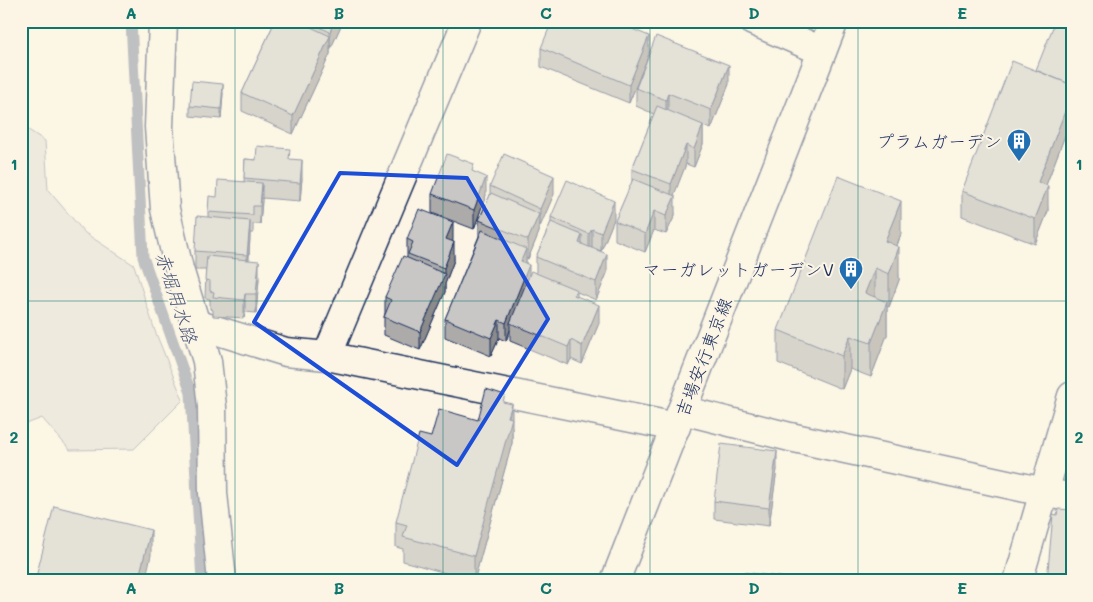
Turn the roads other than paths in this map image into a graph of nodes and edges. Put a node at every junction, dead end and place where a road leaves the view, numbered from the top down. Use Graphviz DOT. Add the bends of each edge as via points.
graph roads {
  1 [pos="163,21"];
  2 [pos="467,21"];
  3 [pos="753,21"];
  4 [pos="834,21"];
  5 [pos="822,51"];
  6 [pos="196,324"];
  7 [pos="327,356"];
  8 [pos="1072,396"];
  9 [pos="679,418"];
  10 [pos="1044,493"];
  11 [pos="1072,498"];
  12 [pos="222,581"];
  13 [pos="615,581"];
  14 [pos="1018,581"];
  1 -- 6 [label="street" via="159,127 165,209"];
  2 -- 7 [label="street"];
  3 -- 5 [label="street"];
  4 -- 5 [label="street, 吉場安行東京線"];
  5 -- 9 [label="street, 吉場安行東京線"];
  6 -- 7 [label="street" via="286,352"];
  6 -- 12 [label="street" via="207,361 212,408 213,493"];
  7 -- 9 [label="street"];
  8 -- 10 [label="street"];
  9 -- 10 [label="street" via="790,437"];
  9 -- 13 [label="street, 吉場安行東京線"];
  10 -- 11 [label="street"];
  10 -- 14 [label="street"];
}
